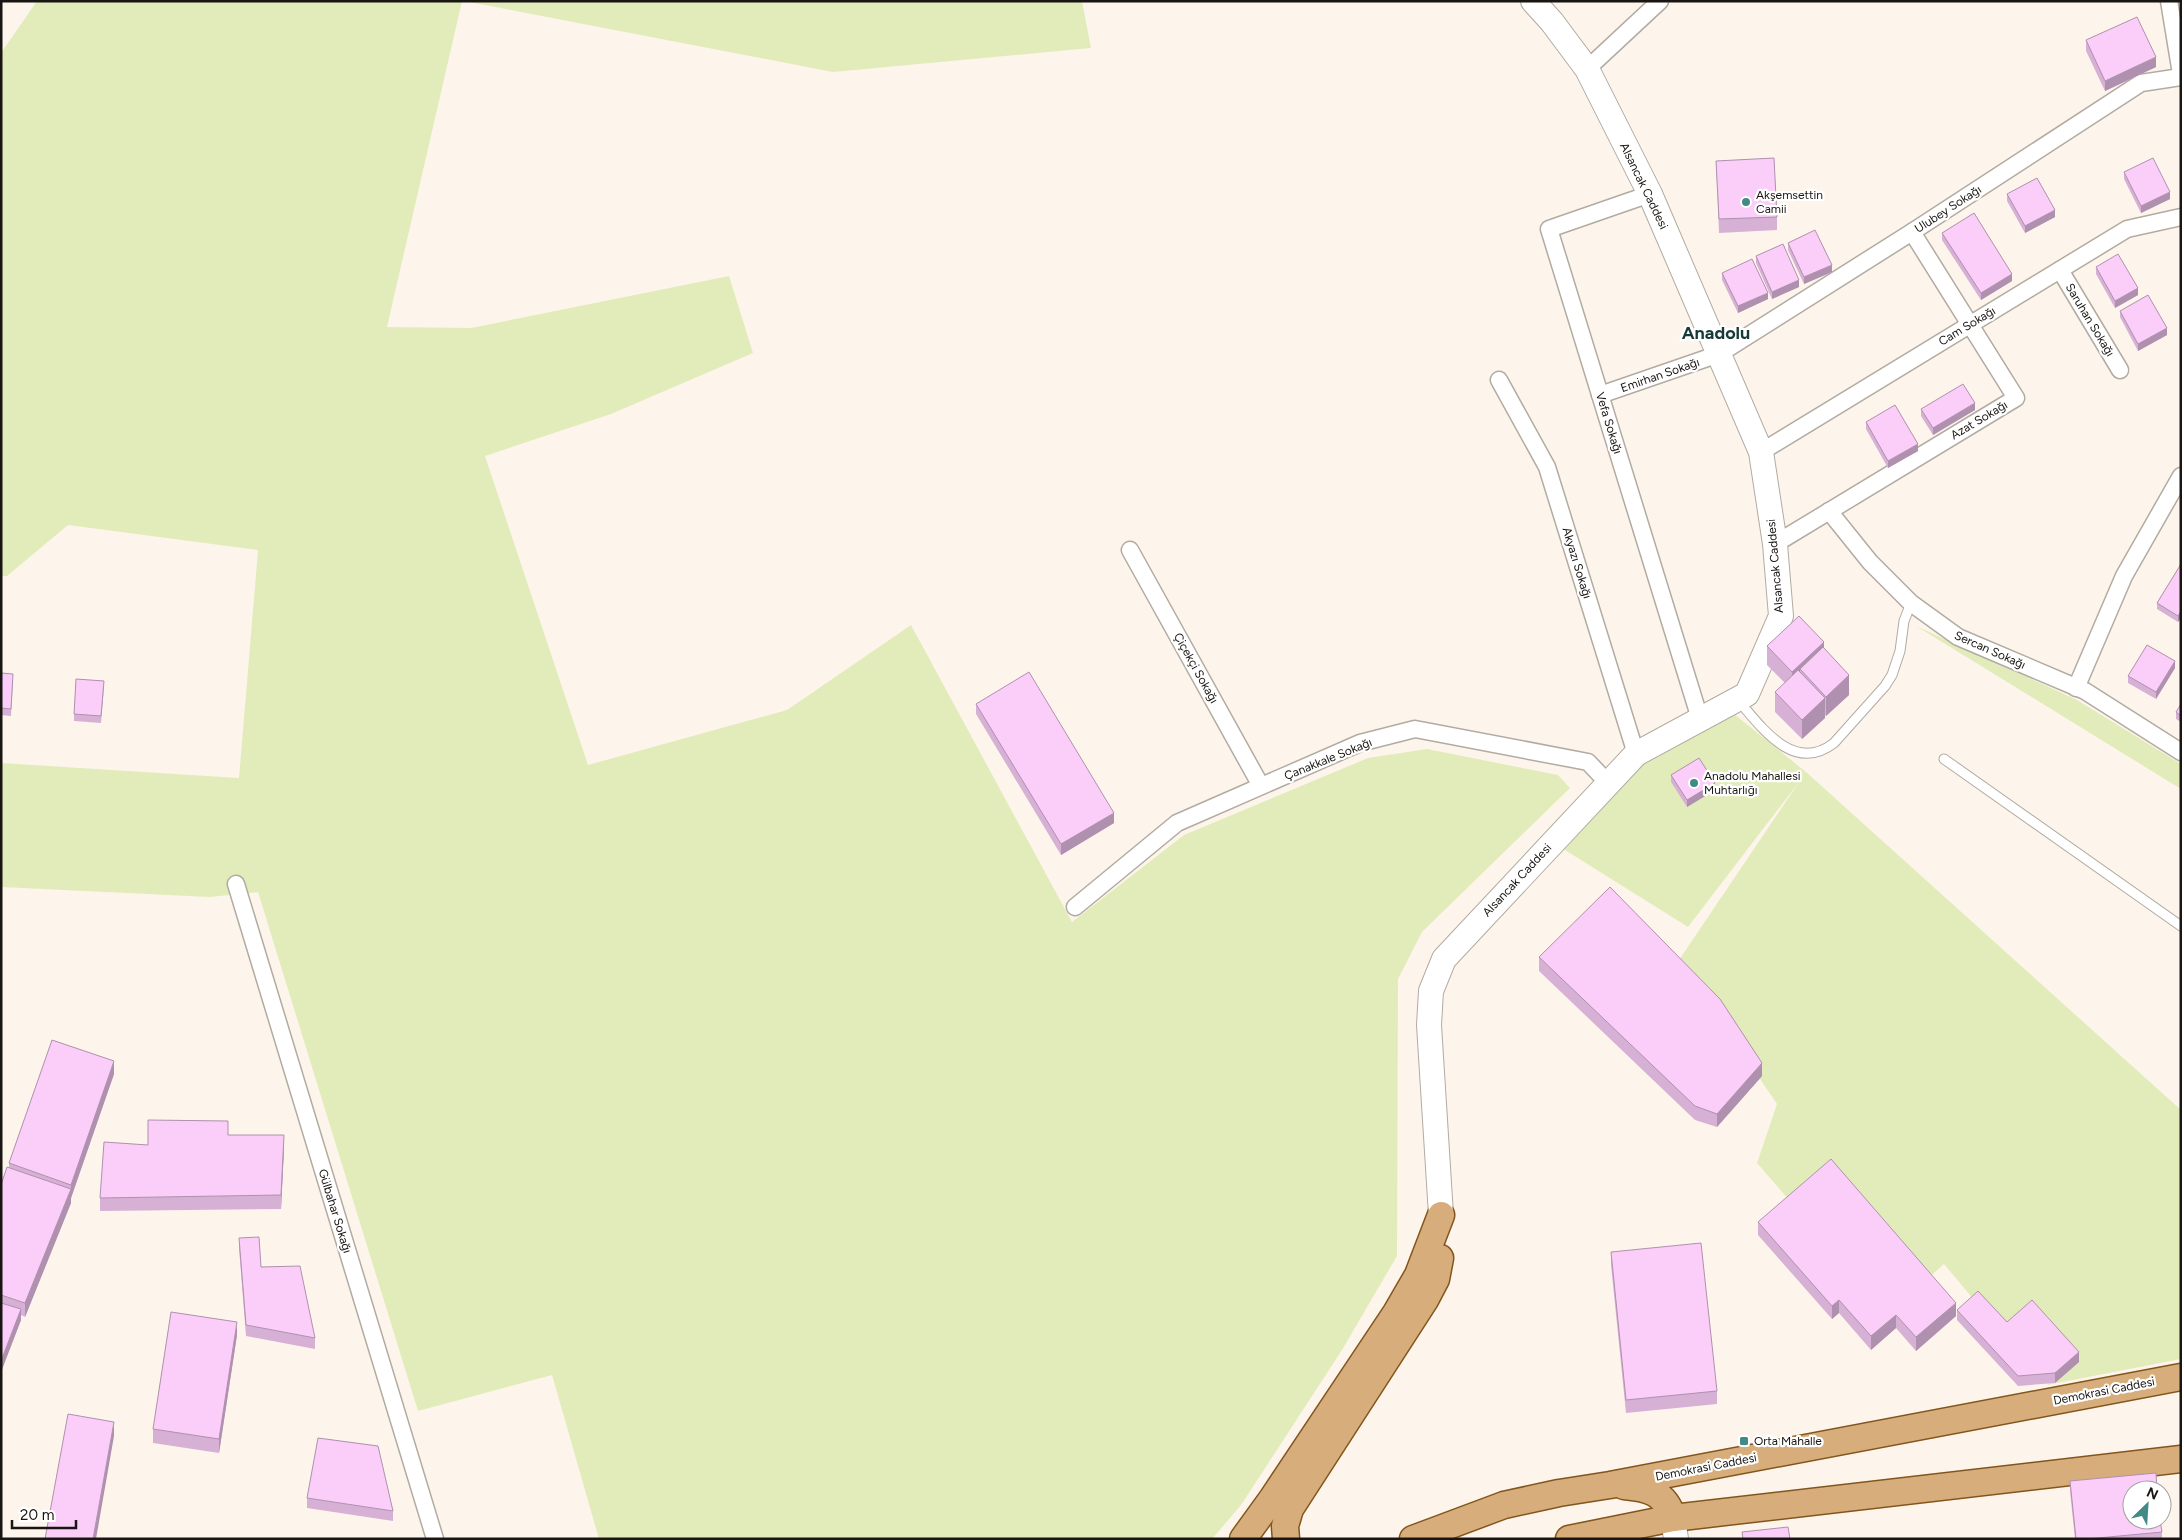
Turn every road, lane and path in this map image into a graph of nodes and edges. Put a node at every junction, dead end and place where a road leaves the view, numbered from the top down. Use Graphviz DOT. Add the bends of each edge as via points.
graph roads {
  1 [pos="1533,1"];
  2 [pos="1660,1"];
  3 [pos="2169,1"];
  4 [pos="1587,69"];
  5 [pos="2181,76"];
  6 [pos="1650,194"];
  7 [pos="2181,217"];
  8 [pos="1912,232"];
  9 [pos="2060,270"];
  10 [pos="1970,325"];
  11 [pos="1719,354"];
  12 [pos="2120,370"];
  13 [pos="1499,380"];
  14 [pos="1600,395"];
  15 [pos="1761,452"];
  16 [pos="2181,476"];
  17 [pos="1829,511"];
  18 [pos="1774,544"];
  19 [pos="1130,550"];
  20 [pos="1911,603"];
  21 [pos="2076,688"];
  22 [pos="1738,699"];
  23 [pos="1700,720"];
  24 [pos="2181,752"];
  25 [pos="1636,754"];
  26 [pos="1944,759"];
  27 [pos="1608,783"];
  28 [pos="1262,786"];
  29 [pos="236,884"];
  30 [pos="1075,907"];
  31 [pos="2181,926"];
  32 [pos="1441,1215"];
  33 [pos="2181,1377"];
  34 [pos="2181,1459"];
  35 [pos="1610,1485"];
  36 [pos="1272,1499"];
  37 [pos="1674,1528"];
  38 [pos="435,1539"];
  39 [pos="1243,1539"];
  40 [pos="1259,1539"];
  41 [pos="1286,1539"];
  42 [pos="1413,1539"];
  43 [pos="1569,1539"];
  1 -- 4 [label="street, Alsancak Caddesi"];
  2 -- 4 [label="street"];
  3 -- 5 [label="street"];
  4 -- 6 [label="street, Alsancak Caddesi"];
  5 -- 8 [label="street, Ulubey Sokağı" via="2141,82"];
  6 -- 11 [label="street, Alsancak Caddesi"];
  6 -- 14 [label="street, Vefa Sokağı" via="1549,229"];
  7 -- 9 [label="street, Cam Sokağı" via="2127,229"];
  8 -- 10 [label="street, Azat Sokağı"];
  8 -- 11 [label="street, Ulubey Sokağı"];
  9 -- 10 [label="street, Cam Sokağı"];
  9 -- 12 [label="street, Saruhan Sokağı"];
  10 -- 15 [label="street, Cam Sokağı"];
  10 -- 17 [label="street, Azat Sokağı" via="2016,398"];
  11 -- 14 [label="street, Emirhan Sokağı"];
  11 -- 15 [label="street, Alsancak Caddesi"];
  13 -- 25 [label="street, Akyazı Sokağı" via="1547,467"];
  14 -- 23 [label="street, Vefa Sokağı"];
  15 -- 18 [label="street, Alsancak Caddesi"];
  16 -- 21 [label="street" via="2124,576"];
  17 -- 18 [label="street, Azat Sokağı"];
  17 -- 20 [label="street, Sercan Sokağı" via="1870,562"];
  18 -- 22 [label="street, Alsancak Caddesi" via="1781,616 1747,694"];
  19 -- 28 [label="street, Çiçekçi Sokağı"];
  20 -- 21 [label="street, Sercan Sokağı" via="1958,637"];
  20 -- 22 [label="lane" via="1892,675 1834,743 1825,749 1805,754 1789,750 1758,723"];
  21 -- 24 [label="street, Sercan Sokağı"];
  22 -- 23 [label="street, Alsancak Caddesi"];
  23 -- 25 [label="street, Alsancak Caddesi"];
  25 -- 27 [label="street, Alsancak Caddesi"];
  26 -- 31 [label="lane"];
  27 -- 28 [label="street, Çanakkale Sokağı" via="1588,762 1415,729 1360,743"];
  27 -- 32 [label="street, Alsancak Caddesi" via="1444,958 1431,991 1429,1025"];
  28 -- 30 [label="street, Çanakkale Sokağı" via="1177,823"];
  29 -- 38 [label="street, Gülbahar Sokağı"];
  32 -- 36 [label="main road" via="1418,1275 1396,1313"];
  32 -- 41 [label="main road" via="1441,1255 1436,1279 1384,1366 1290,1509 1285,1526"];
  33 -- 35 [label="main road, Demokrasi Caddesi"];
  34 -- 37 [label="main road"];
  35 -- 37 [label="main road" via="1656,1493 1669,1505"];
  35 -- 42 [label="main road, Demokrasi Caddesi" via="1504,1505"];
  36 -- 39 [label="main road"];
  36 -- 40 [label="main road"];
  37 -- 43 [label="main road"];
}
